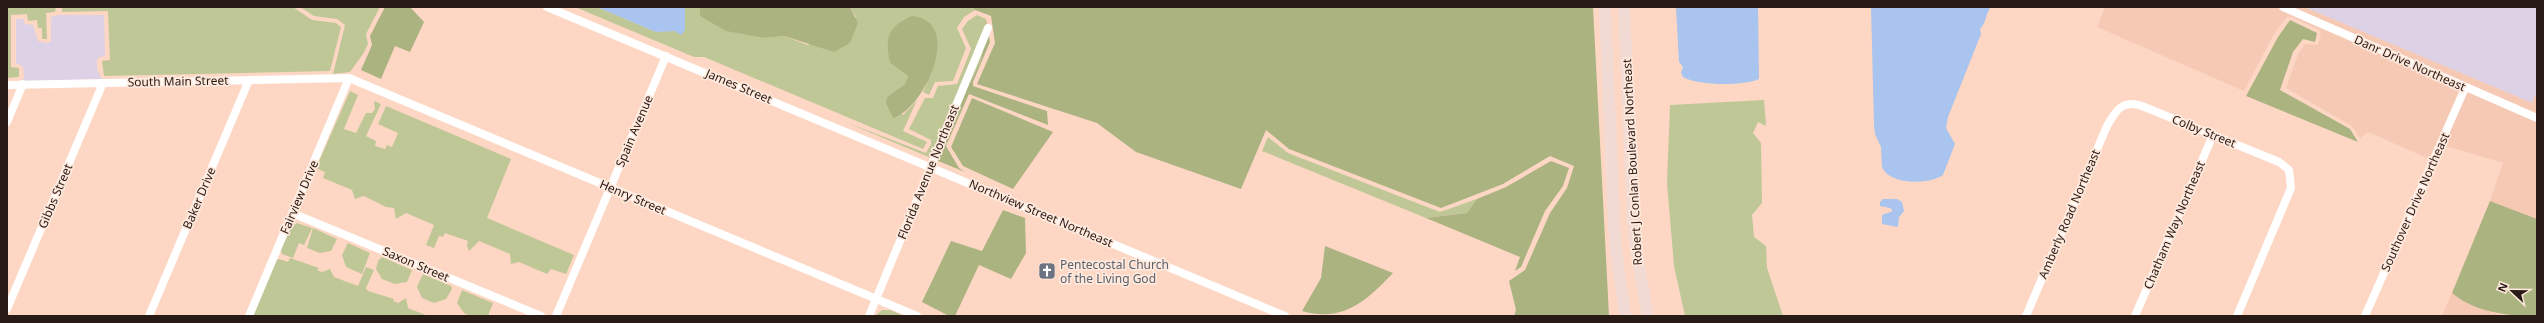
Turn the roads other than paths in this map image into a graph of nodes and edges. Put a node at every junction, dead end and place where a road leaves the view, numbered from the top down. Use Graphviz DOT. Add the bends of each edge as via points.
graph roads {
  1 [pos="547,7"];
  2 [pos="1605,7"];
  3 [pos="1624,7"];
  4 [pos="2283,7"];
  5 [pos="988,28"];
  6 [pos="666,56"];
  7 [pos="349,78"];
  8 [pos="248,80"];
  9 [pos="103,83"];
  10 [pos="23,84"];
  11 [pos="7,85"];
  12 [pos="2465,88"];
  13 [pos="2114,113"];
  14 [pos="2537,118"];
  15 [pos="7,122"];
  16 [pos="2213,135"];
  17 [pos="930,166"];
  18 [pos="610,188"];
  19 [pos="292,213"];
  20 [pos="876,299"];
  21 [pos="7,309"];
  22 [pos="149,316"];
  23 [pos="249,316"];
  24 [pos="541,316"];
  25 [pos="556,316"];
  26 [pos="869,316"];
  27 [pos="917,316"];
  28 [pos="1285,316"];
  29 [pos="1625,316"];
  30 [pos="1648,316"];
  31 [pos="2026,316"];
  32 [pos="2135,316"];
  33 [pos="2237,316"];
  34 [pos="2365,316"];
  1 -- 6 [label="street, James Street"];
  2 -- 29 [label="main road, Robert J Conlan Boulevard Northeast" via="1615,242"];
  3 -- 30 [label="main road, Robert J Conlan Boulevard Northeast" via="1634,239"];
  4 -- 12 [label="street, Danr Drive Northeast"];
  5 -- 17 [label="street, Florida Avenue Northeast"];
  6 -- 17 [label="street, James Street"];
  6 -- 18 [label="street, Spain Avenue"];
  7 -- 8 [label="street, South Main Street"];
  7 -- 18 [label="street, Henry Street"];
  7 -- 19 [label="street, Fairview Drive"];
  8 -- 9 [label="street, South Main Street"];
  8 -- 22 [label="street, Baker Drive"];
  9 -- 10 [label="street, South Main Street"];
  9 -- 21 [label="street, Gibbs Street"];
  10 -- 11 [label="street, South Main Street"];
  10 -- 15 [label="street"];
  12 -- 14 [label="street, Danr Drive Northeast"];
  12 -- 34 [label="street, Southover Drive Northeast"];
  13 -- 16 [label="street, Colby Street" via="2126,103 2135,103"];
  13 -- 31 [label="street, Amberly Road Northeast"];
  16 -- 32 [label="street, Chatham Way Northeast"];
  16 -- 33 [label="street, Colby Street" via="2279,162 2286,166 2291,176 2291,188"];
  17 -- 20 [label="street, Florida Avenue Northeast"];
  17 -- 28 [label="street, Northview Street Northeast"];
  18 -- 20 [label="street, Henry Street"];
  18 -- 25 [label="street, Spain Avenue"];
  19 -- 23 [label="street, Fairview Drive"];
  19 -- 24 [label="street, Saxon Street"];
  20 -- 26 [label="street, Florida Avenue Northeast"];
  20 -- 27 [label="street, Henry Street"];
}
